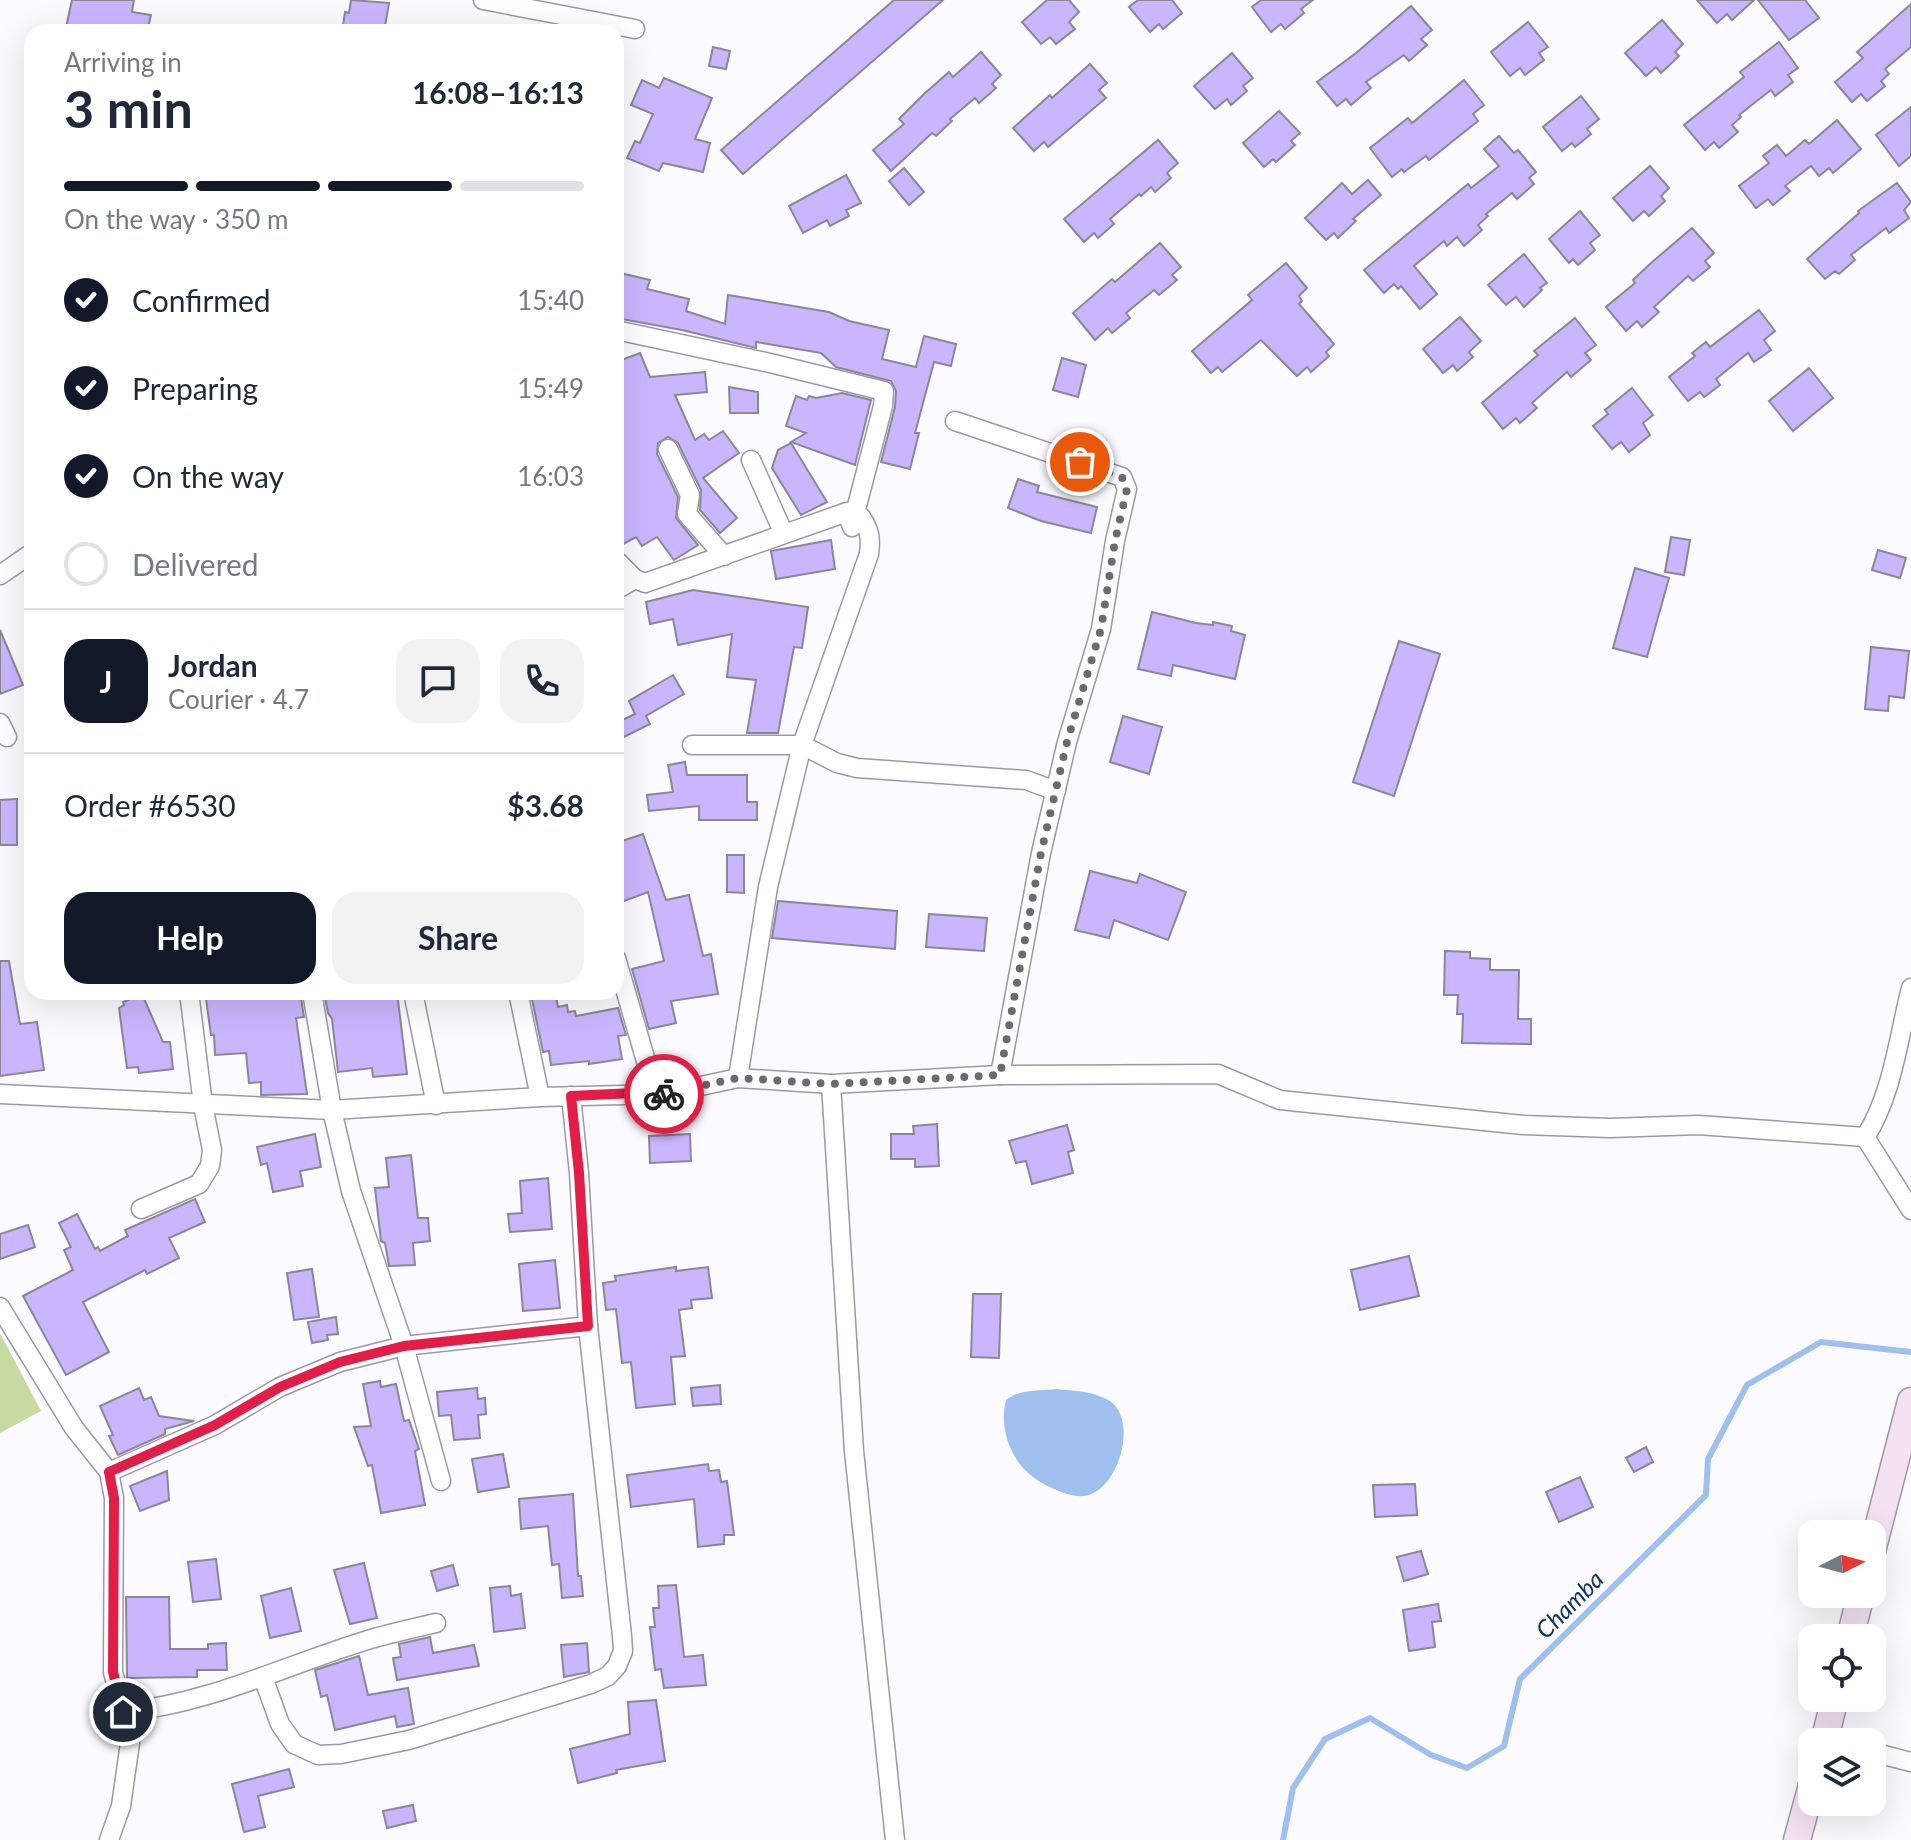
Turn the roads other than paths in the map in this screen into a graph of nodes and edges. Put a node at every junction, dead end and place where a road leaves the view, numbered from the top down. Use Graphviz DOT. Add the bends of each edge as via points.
graph roads {
  1 [pos="483,0"];
  2 [pos="609,24"];
  3 [pos="624,27"];
  4 [pos="635,29"];
  5 [pos="624,332"];
  6 [pos="955,421"];
  7 [pos="668,449"];
  8 [pos="751,460"];
  9 [pos="852,527"];
  10 [pos="783,532"];
  11 [pos="724,556"];
  12 [pos="24,562"];
  13 [pos="624,568"];
  14 [pos="0,575"];
  15 [pos="635,579"];
  16 [pos="624,585"];
  17 [pos="692,745"];
  18 [pos="802,745"];
  19 [pos="1056,791"];
  20 [pos="624,985"];
  21 [pos="1911,988"];
  22 [pos="190,1000"];
  23 [pos="313,1000"];
  24 [pos="415,1000"];
  25 [pos="520,1000"];
  26 [pos="1000,1075"];
  27 [pos="738,1078"];
  28 [pos="831,1084"];
  29 [pos="655,1092"];
  30 [pos="0,1094"];
  31 [pos="571,1096"];
  32 [pos="540,1097"];
  33 [pos="203,1105"];
  34 [pos="436,1105"];
  35 [pos="332,1110"];
  36 [pos="1865,1137"];
  37 [pos="141,1209"];
  38 [pos="1911,1210"];
  39 [pos="0,1307"];
  40 [pos="588,1326"];
  41 [pos="404,1346"];
  42 [pos="1911,1401"];
  43 [pos="109,1472"];
  44 [pos="441,1481"];
  45 [pos="1880,1520"];
  46 [pos="436,1623"];
  47 [pos="263,1677"];
  48 [pos="123,1712"];
  49 [pos="1886,1756"];
  50 [pos="1911,1762"];
  51 [pos="1804,1816"];
  52 [pos="109,1840"];
  53 [pos="895,1840"];
  54 [pos="1797,1840"];
  1 -- 2 [label="street"];
  3 -- 4 [label="street"];
  5 -- 9 [label="street" via="884,391"];
  6 -- 19 [label="street" via="1122,477 1127,489 1101,629"];
  7 -- 11 [label="street" via="690,495 687,514"];
  8 -- 10 [label="street"];
  9 -- 10 [label="street" via="847,512"];
  9 -- 18 [label="street" via="861,517 869,528 869,554"];
  10 -- 11 [label="street"];
  11 -- 15 [label="street" via="645,583"];
  12 -- 14 [label="street"];
  13 -- 15 [label="street"];
  15 -- 16 [label="street"];
  17 -- 18 [label="street"];
  18 -- 19 [label="street" via="857,768 1026,780"];
  18 -- 27 [label="street" via="768,887"];
  19 -- 26 [label="street"];
  20 -- 29 [label="street"];
  21 -- 36 [label="street" via="1884,1094"];
  22 -- 33 [label="street"];
  23 -- 35 [label="street"];
  24 -- 34 [label="street"];
  25 -- 32 [label="street"];
  26 -- 28 [label="street"];
  26 -- 36 [label="street" via="1218,1074 1280,1100 1523,1125 1698,1125"];
  27 -- 28 [label="street"];
  27 -- 29 [label="street"];
  28 -- 53 [label="street" via="854,1451"];
  29 -- 31 [label="street"];
  30 -- 33 [label="street"];
  31 -- 32 [label="street"];
  31 -- 40 [label="street"];
  32 -- 34 [label="street"];
  33 -- 35 [label="street"];
  33 -- 37 [label="street" via="212,1150 205,1177"];
  34 -- 35 [label="street"];
  35 -- 41 [label="street" via="351,1191"];
  36 -- 38 [label="street"];
  39 -- 43 [label="street" via="74,1428"];
  40 -- 41 [label="street"];
  40 -- 47 [label="street" via="623,1651 608,1676 409,1740 318,1755 294,1744 280,1724"];
  41 -- 43 [label="street" via="340,1362 280,1387 215,1425"];
  41 -- 44 [label="street"];
  42 -- 45 [label="main road"];
  43 -- 48 [label="street" via="114,1498 113,1672"];
  46 -- 47 [label="street" via="371,1639"];
  47 -- 48 [label="street" via="160,1709"];
  48 -- 52 [label="street" via="129,1754"];
  49 -- 50 [label="street"];
  51 -- 54 [label="main road"];
}
